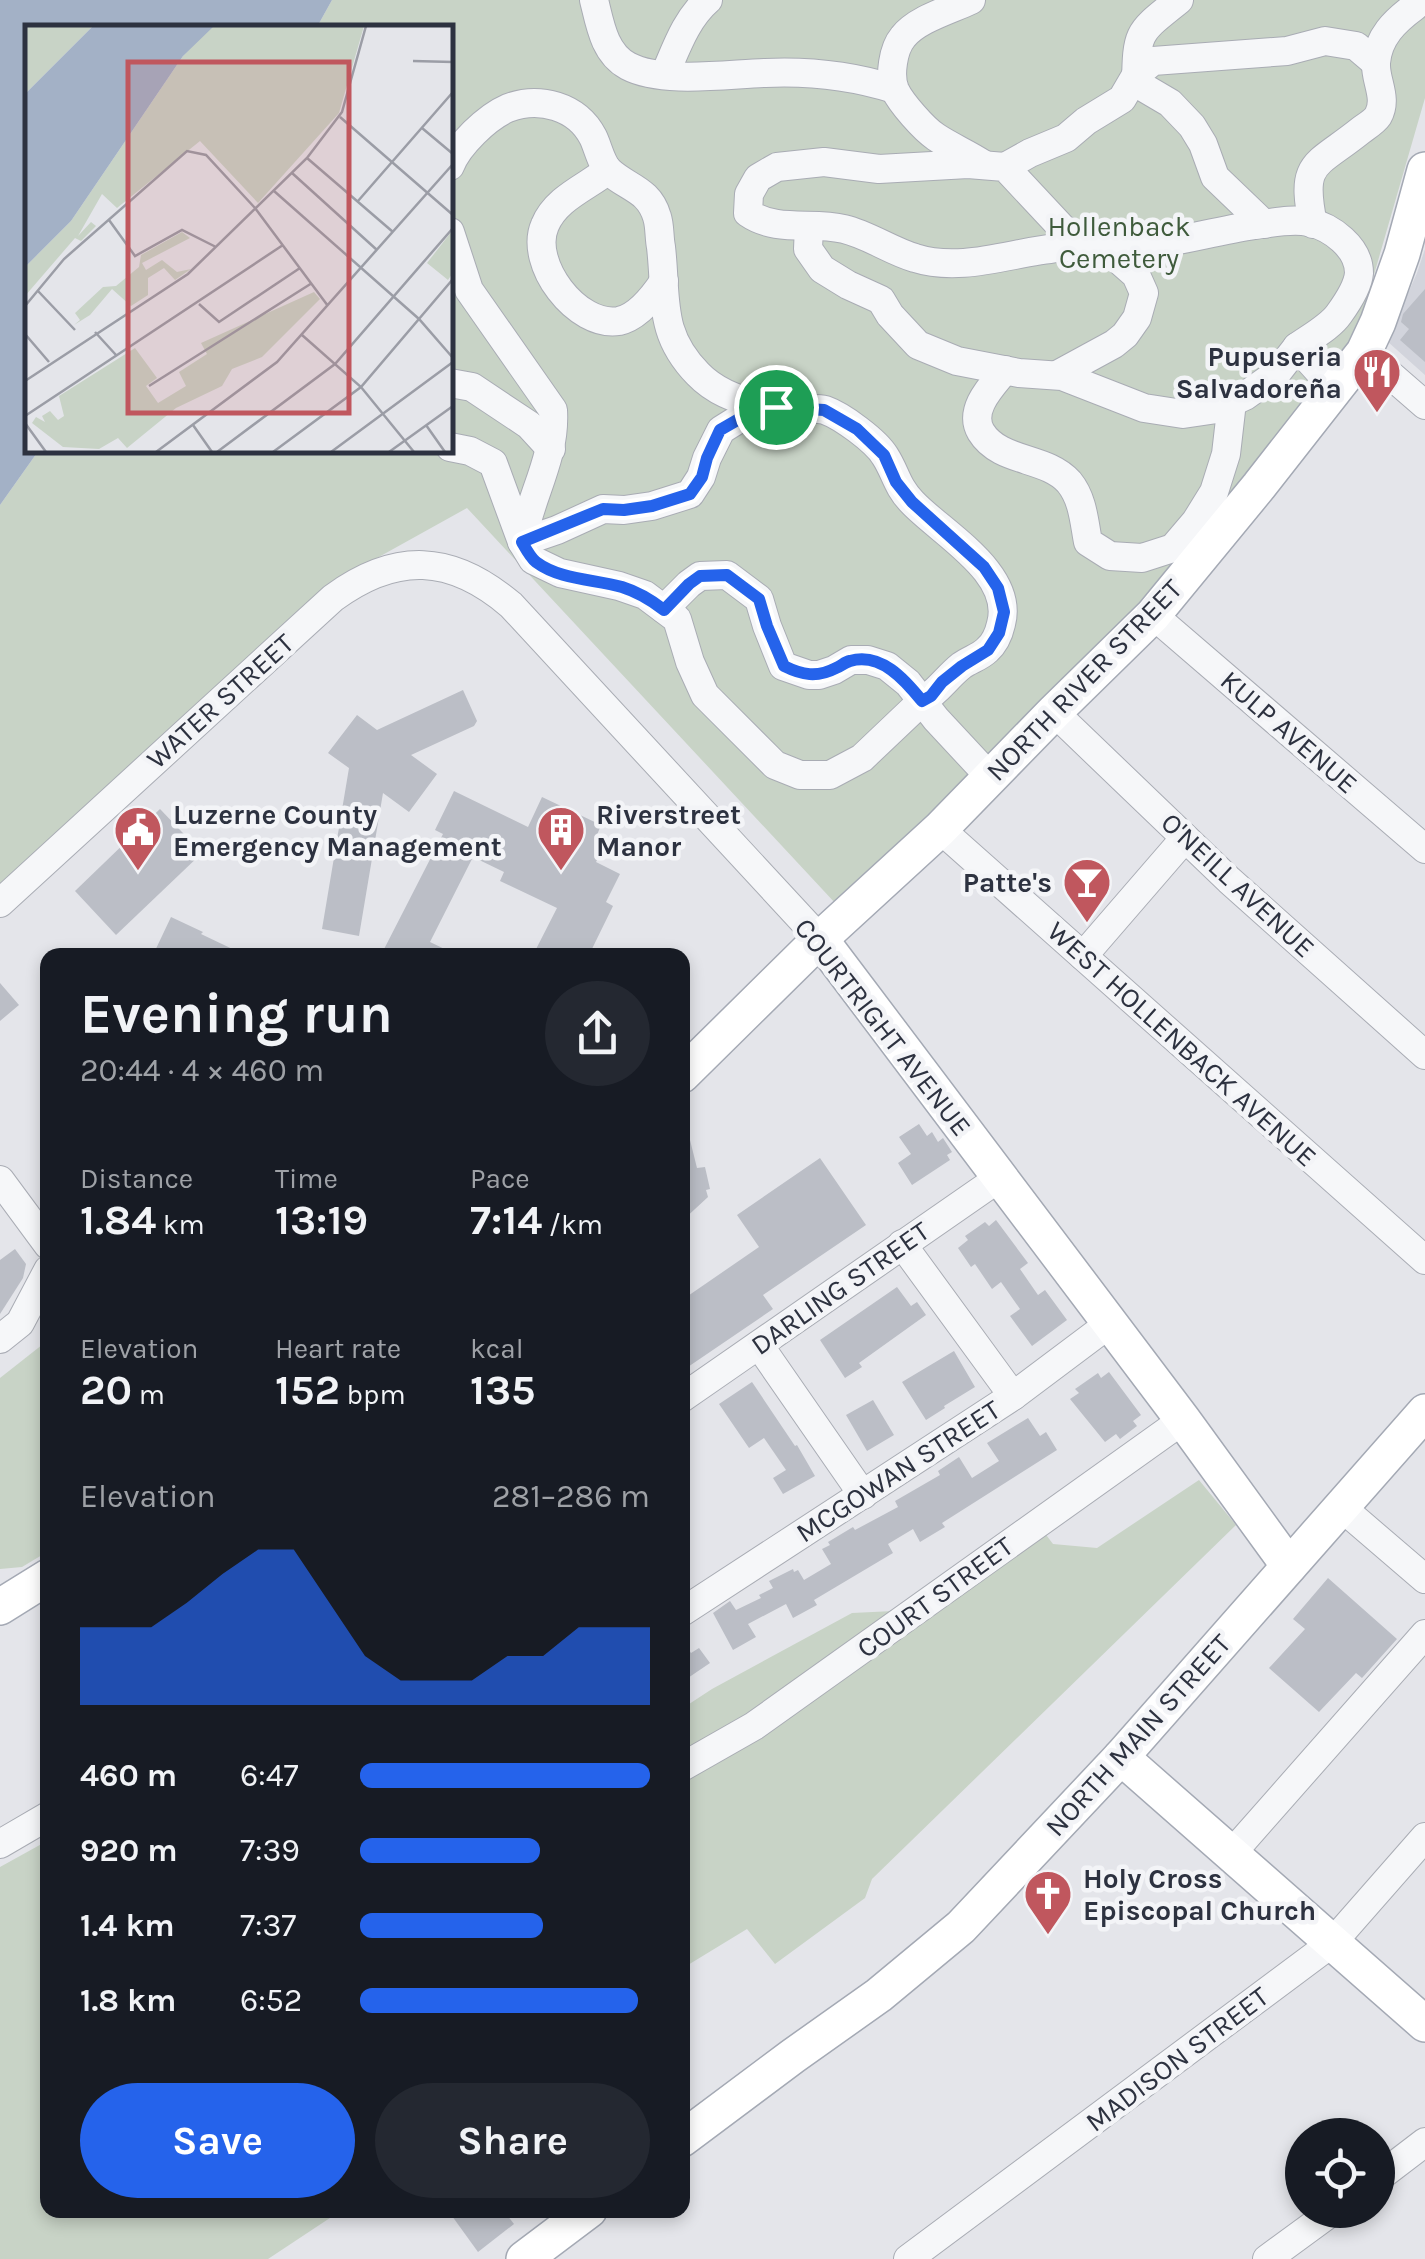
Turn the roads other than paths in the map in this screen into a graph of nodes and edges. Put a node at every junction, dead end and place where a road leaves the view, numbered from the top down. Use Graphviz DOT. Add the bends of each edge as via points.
graph roads {
  1 [pos="594,0"];
  2 [pos="708,0"];
  3 [pos="971,0"];
  4 [pos="1180,0"];
  5 [pos="1416,0"];
  6 [pos="1391,24"];
  7 [pos="1334,42"];
  8 [pos="1376,63"];
  9 [pos="665,74"];
  10 [pos="1136,75"];
  11 [pos="894,88"];
  12 [pos="452,162"];
  13 [pos="995,166"];
  14 [pos="608,170"];
  15 [pos="1425,170"];
  16 [pos="1264,224"];
  17 [pos="1313,224"];
  18 [pos="808,226"];
  19 [pos="452,238"];
  20 [pos="1097,247"];
  21 [pos="1413,250"];
  22 [pos="664,281"];
  23 [pos="1297,346"];
  24 [pos="1364,352"];
  25 [pos="1005,370"];
  26 [pos="1057,375"];
  27 [pos="452,383"];
  28 [pos="1335,389"];
  29 [pos="1232,402"];
  30 [pos="1425,405"];
  31 [pos="776,407"];
  32 [pos="452,447"];
  33 [pos="551,448"];
  34 [pos="522,542"];
  35 [pos="410,565"];
  36 [pos="664,610"];
  37 [pos="1153,615"];
  38 [pos="922,701"];
  39 [pos="1054,712"];
  40 [pos="990,777"];
  41 [pos="940,829"];
  42 [pos="1185,838"];
  43 [pos="1425,849"];
  44 [pos="0,903"];
  45 [pos="820,940"];
  46 [pos="1082,956"];
  47 [pos="1425,1055"];
  48 [pos="690,1068"];
  49 [pos="999,1178"];
  50 [pos="0,1180"];
  51 [pos="40,1234"];
  52 [pos="902,1244"];
  53 [pos="1425,1260"];
  54 [pos="40,1285"];
  55 [pos="1109,1324"];
  56 [pos="0,1339"];
  57 [pos="758,1345"];
  58 [pos="690,1392"];
  59 [pos="1014,1396"];
  60 [pos="1425,1412"];
  61 [pos="1183,1420"];
  62 [pos="864,1496"];
  63 [pos="1341,1507"];
  64 [pos="1290,1566"];
  65 [pos="1425,1579"];
  66 [pos="40,1583"];
  67 [pos="0,1607"];
  68 [pos="690,1607"];
  69 [pos="1425,1634"];
  70 [pos="1121,1757"];
  71 [pos="690,1762"];
  72 [pos="40,1821"];
  73 [pos="1425,1837"];
  74 [pos="0,1844"];
  75 [pos="1232,1853"];
  76 [pos="1332,1943"];
  77 [pos="1425,2024"];
  78 [pos="690,2134"];
  79 [pos="1425,2142"];
  80 [pos="1395,2165"];
  81 [pos="578,2218"];
  82 [pos="1310,2228"];
  83 [pos="524,2259"];
  84 [pos="908,2259"];
  85 [pos="1268,2259"];
  1 -- 9 [label="street" via="611,51 627,66"];
  2 -- 9 [label="street"];
  3 -- 11 [label="street" via="902,38 893,62"];
  4 -- 10 [label="street" via="1138,39"];
  5 -- 6 [label="street"];
  6 -- 7 [label="street" via="1369,24"];
  6 -- 8 [label="street"];
  7 -- 8 [label="street" via="1356,46"];
  7 -- 10 [label="street" via="1153,61"];
  8 -- 17 [label="street" via="1382,99 1377,118 1310,173"];
  9 -- 11 [label="street" via="809,74"];
  10 -- 13 [label="street" via="1122,99 1066,138"];
  10 -- 16 [label="street" via="1136,83 1192,126 1216,177"];
  11 -- 13 [label="street" via="933,136"];
  12 -- 14 [label="street" via="487,120 537,103 568,110 590,132"];
  13 -- 18 [label="street" via="878,169 824,162 777,167 758,178 748,212 776,225"];
  13 -- 20 [label="street" via="1063,229"];
  14 -- 22 [label="street" via="642,192 657,215"];
  14 -- 22 [label="street" via="561,201 544,226 541,250 556,287 597,319 620,320 650,302"];
  15 -- 21 [label="main road, NORTH RIVER STREET"];
  16 -- 17 [label="street"];
  16 -- 20 [label="street" via="1134,247"];
  17 -- 23 [label="street" via="1353,250 1359,273 1337,317"];
  18 -- 20 [label="street" via="843,228 916,259 942,262"];
  18 -- 25 [label="street" via="808,250 822,269 881,300 918,345"];
  19 -- 33 [label="street" via="470,290 553,410"];
  20 -- 26 [label="street" via="1136,274 1144,293 1137,318 1114,344"];
  21 -- 24 [label="main road, NORTH RIVER STREET"];
  22 -- 31 [label="street" via="667,328 679,354 736,400"];
  23 -- 28 [label="street"];
  23 -- 29 [label="street" via="1276,374"];
  24 -- 28 [label="main road, NORTH RIVER STREET"];
  24 -- 30 [label="street"];
  25 -- 26 [label="street"];
  25 -- 29 [label="street" via="979,407 984,437 1069,483 1082,506 1088,542 1110,556 1142,558 1173,548 1196,521 1226,454"];
  26 -- 29 [label="street" via="1144,408 1183,414"];
  27 -- 33 [label="street" via="472,386"];
  28 -- 37 [label="main road, NORTH RIVER STREET"];
  31 -- 34 [label="street" via="720,430 690,494 652,506 603,509"];
  31 -- 38 [label="street" via="824,410 857,429 884,455 912,502 998,588 1004,612 988,650"];
  32 -- 34 [label="street" via="493,463"];
  33 -- 34 [label="street"];
  34 -- 36 [label="street" via="543,566 646,596"];
  35 -- 44 [label="street, WATER STREET" via="357,580 333,598"];
  35 -- 45 [label="street, COURTRIGHT AVENUE" via="462,572 511,604"];
  36 -- 38 [label="street" via="700,576 727,575 759,599 784,666 819,675 868,660 887,666"];
  36 -- 38 [label="street" via="676,618 705,694 776,765 800,775 830,774 862,758"];
  37 -- 39 [label="main road, NORTH RIVER STREET"];
  37 -- 43 [label="street, KULP AVENUE"];
  38 -- 40 [label="street"];
  39 -- 40 [label="main road, NORTH RIVER STREET"];
  39 -- 42 [label="street, O'NEILL AVENUE"];
  40 -- 41 [label="main road, NORTH RIVER STREET"];
  41 -- 45 [label="main road, NORTH RIVER STREET"];
  41 -- 46 [label="street, WEST HOLLENBACK AVENUE"];
  42 -- 46 [label="street"];
  42 -- 47 [label="street, O'NEILL AVENUE"];
  45 -- 48 [label="main road, NORTH RIVER STREET"];
  45 -- 49 [label="main road, COURTRIGHT AVENUE"];
  46 -- 53 [label="street, WEST HOLLENBACK AVENUE"];
  49 -- 52 [label="street, DARLING STREET"];
  49 -- 55 [label="main road, COURTRIGHT AVENUE"];
  50 -- 51 [label="street"];
  52 -- 57 [label="street, DARLING STREET"];
  52 -- 59 [label="street"];
  54 -- 56 [label="street" via="20,1323"];
  55 -- 59 [label="street, MCGOWAN STREET"];
  55 -- 61 [label="main road, COURTRIGHT AVENUE"];
  57 -- 58 [label="street, DARLING STREET"];
  57 -- 62 [label="street"];
  59 -- 62 [label="street, MCGOWAN STREET"];
  60 -- 63 [label="main road, NORTH MAIN STREET"];
  61 -- 64 [label="main road, COURTRIGHT AVENUE"];
  61 -- 71 [label="street, COURT STREET" via="754,1726"];
  62 -- 68 [label="street, MCGOWAN STREET"];
  63 -- 64 [label="main road, NORTH MAIN STREET"];
  63 -- 65 [label="street"];
  64 -- 70 [label="main road, NORTH MAIN STREET"];
  66 -- 67 [label="main road"];
  69 -- 75 [label="street"];
  70 -- 75 [label="main road"];
  70 -- 78 [label="main road, NORTH MAIN STREET" via="961,1927"];
  72 -- 74 [label="street"];
  73 -- 76 [label="street, MADISON STREET"];
  75 -- 76 [label="main road"];
  76 -- 77 [label="main road"];
  76 -- 84 [label="street, MADISON STREET"];
  79 -- 80 [label="street"];
  81 -- 83 [label="main road"];
  82 -- 85 [label="street"];
}
